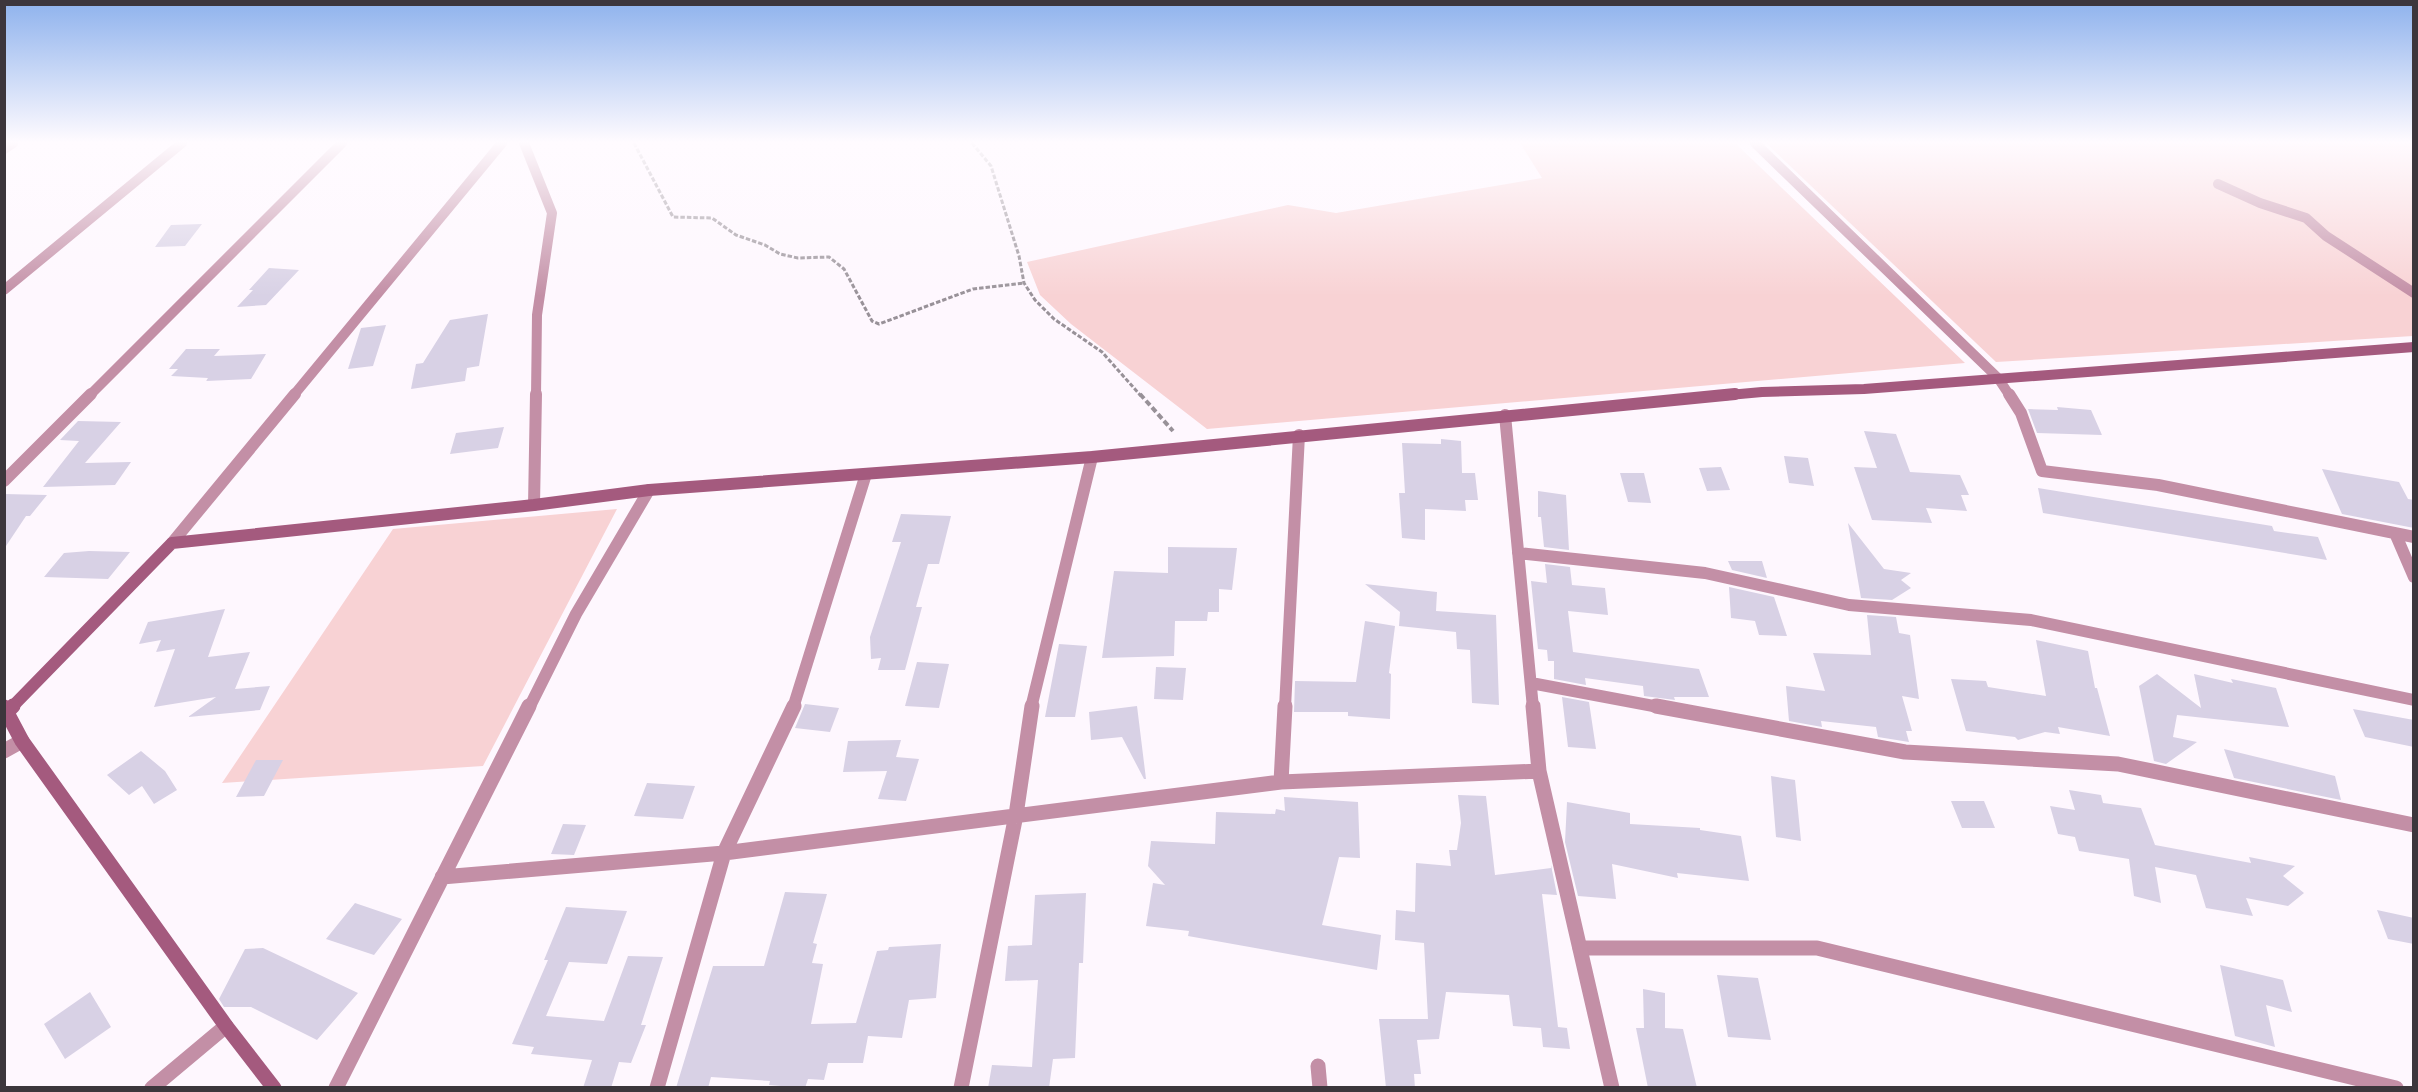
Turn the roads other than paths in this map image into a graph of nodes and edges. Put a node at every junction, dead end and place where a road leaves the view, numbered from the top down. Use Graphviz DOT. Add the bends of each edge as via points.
graph roads {
  1 [pos="120,194"];
  2 [pos="291,194"];
  3 [pos="460,194"];
  4 [pos="544,194"];
  5 [pos="1808,194"];
  6 [pos="2241,194"];
  7 [pos="4,290"];
  8 [pos="2414,293"];
  9 [pos="2414,347"];
  10 [pos="1998,378"];
  11 [pos="1505,415"];
  12 [pos="1299,435"];
  13 [pos="1092,458"];
  14 [pos="866,474"];
  15 [pos="4,481"];
  16 [pos="649,490"];
  17 [pos="534,505"];
  18 [pos="2395,533"];
  19 [pos="2414,537"];
  20 [pos="172,543"];
  21 [pos="1518,553"];
  22 [pos="2414,577"];
  23 [pos="1531,683"];
  24 [pos="2414,700"];
  25 [pos="6,710"];
  26 [pos="22,741"];
  27 [pos="4,751"];
  28 [pos="1539,771"];
  29 [pos="1281,782"];
  30 [pos="1016,815"];
  31 [pos="2414,825"];
  32 [pos="724,854"];
  33 [pos="442,877"];
  34 [pos="1580,948"];
  35 [pos="226,1026"];
  36 [pos="1318,1066"];
  37 [pos="152,1088"];
  38 [pos="274,1088"];
  39 [pos="336,1088"];
  40 [pos="657,1088"];
  41 [pos="961,1088"];
  42 [pos="1320,1088"];
  43 [pos="1612,1088"];
  44 [pos="2396,1088"];
  1 -- 7 [label="street"];
  2 -- 15 [label="street"];
  3 -- 20 [label="street"];
  4 -- 17 [label="street" via="552,213 537,315"];
  5 -- 10 [label="street"];
  6 -- 8 [label="street" via="2303,215 2326,236"];
  9 -- 10 [label="street"];
  10 -- 11 [label="street" via="1864,389 1762,392"];
  10 -- 18 [label="street" via="2021,413 2042,471 2158,485"];
  11 -- 12 [label="street"];
  11 -- 21 [label="street"];
  12 -- 13 [label="street"];
  12 -- 29 [label="street"];
  13 -- 14 [label="street"];
  13 -- 30 [label="street" via="1030,713"];
  14 -- 16 [label="street"];
  14 -- 32 [label="street" via="796,701"];
  16 -- 17 [label="street"];
  16 -- 33 [label="street" via="576,614"];
  17 -- 20 [label="street"];
  18 -- 19 [label="street"];
  18 -- 22 [label="street"];
  20 -- 25 [label="street"];
  21 -- 23 [label="street"];
  21 -- 24 [label="street" via="1705,573 1849,605 2031,620"];
  23 -- 28 [label="street"];
  23 -- 31 [label="street" via="1905,752 2118,764"];
  25 -- 26 [label="street"];
  26 -- 27 [label="street"];
  26 -- 35 [label="street"];
  28 -- 29 [label="street"];
  28 -- 34 [label="street"];
  29 -- 30 [label="street"];
  30 -- 32 [label="street"];
  30 -- 41 [label="street"];
  32 -- 33 [label="street"];
  32 -- 40 [label="street"];
  33 -- 39 [label="street"];
  34 -- 43 [label="street"];
  34 -- 44 [label="street" via="1817,948"];
  35 -- 37 [label="street"];
  35 -- 38 [label="street"];
  36 -- 42 [label="street"];
}
